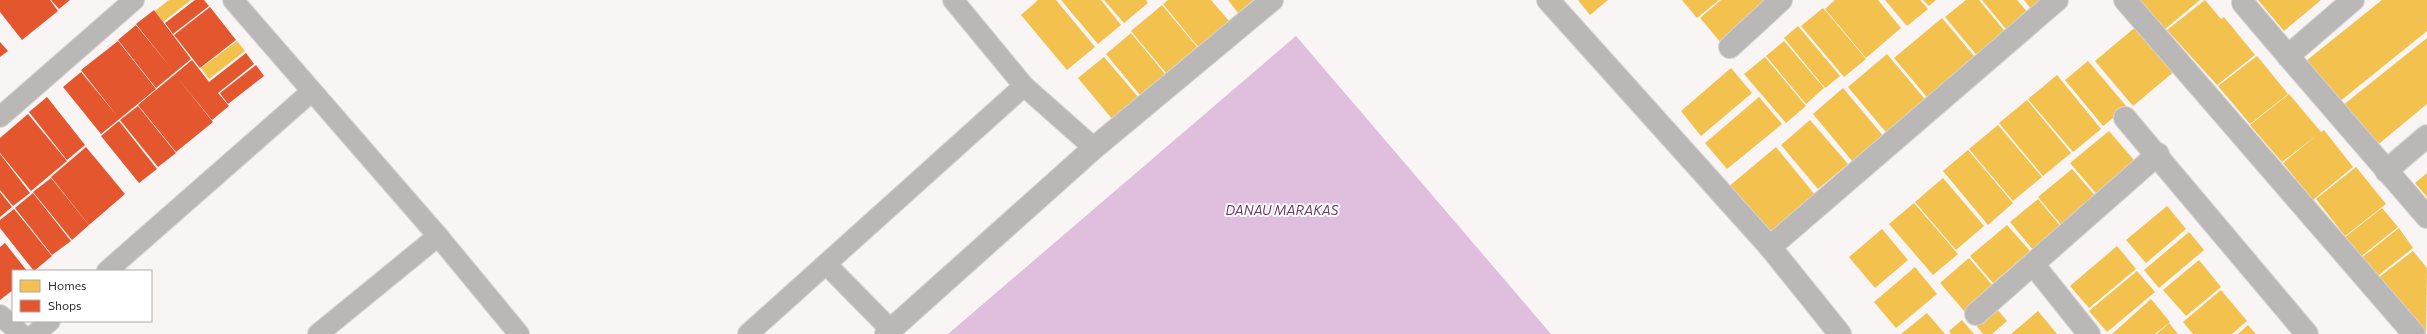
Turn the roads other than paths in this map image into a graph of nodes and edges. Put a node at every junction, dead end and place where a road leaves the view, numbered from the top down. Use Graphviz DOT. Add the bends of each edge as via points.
graph roads {
  1 [pos="134,0"];
  2 [pos="233,0"];
  3 [pos="953,0"];
  4 [pos="1272,0"];
  5 [pos="1548,0"];
  6 [pos="1780,0"];
  7 [pos="2058,0"];
  8 [pos="2125,0"];
  9 [pos="2353,0"];
  10 [pos="2242,3"];
  11 [pos="1730,46"];
  12 [pos="2288,56"];
  13 [pos="1024,86"];
  14 [pos="311,92"];
  15 [pos="0,117"];
  16 [pos="2125,118"];
  17 [pos="2427,136"];
  18 [pos="1094,148"];
  19 [pos="2158,154"];
  20 [pos="2386,171"];
  21 [pos="2427,217"];
  22 [pos="438,236"];
  23 [pos="1770,247"];
  24 [pos="826,264"];
  25 [pos="2033,264"];
  26 [pos="108,270"];
  27 [pos="1976,314"];
  28 [pos="0,315"];
  29 [pos="49,322"];
  30 [pos="888,332"];
  31 [pos="21,334"];
  32 [pos="35,334"];
  33 [pos="318,334"];
  34 [pos="519,334"];
  35 [pos="748,334"];
  36 [pos="1840,334"];
  37 [pos="2089,334"];
  38 [pos="2307,334"];
  39 [pos="2414,334"];
  1 -- 15 [label="lane"];
  2 -- 14 [label="lane"];
  3 -- 13 [label="lane"];
  4 -- 18 [label="street"];
  5 -- 23 [label="street"];
  6 -- 11 [label="street"];
  7 -- 23 [label="street"];
  8 -- 39 [label="street"];
  9 -- 12 [label="street"];
  10 -- 12 [label="street"];
  12 -- 20 [label="street"];
  13 -- 18 [label="lane"];
  13 -- 24 [label="lane"];
  14 -- 22 [label="lane"];
  14 -- 26 [label="lane"];
  16 -- 19 [label="street"];
  17 -- 20 [label="street"];
  18 -- 30 [label="street"];
  19 -- 25 [label="street"];
  19 -- 38 [label="street"];
  20 -- 21 [label="street"];
  22 -- 33 [label="lane"];
  22 -- 34 [label="lane"];
  23 -- 36 [label="street"];
  24 -- 30 [label="lane"];
  24 -- 35 [label="lane"];
  25 -- 27 [label="street"];
  25 -- 37 [label="street"];
  28 -- 31 [label="lane"];
  29 -- 32 [label="lane"];
}
